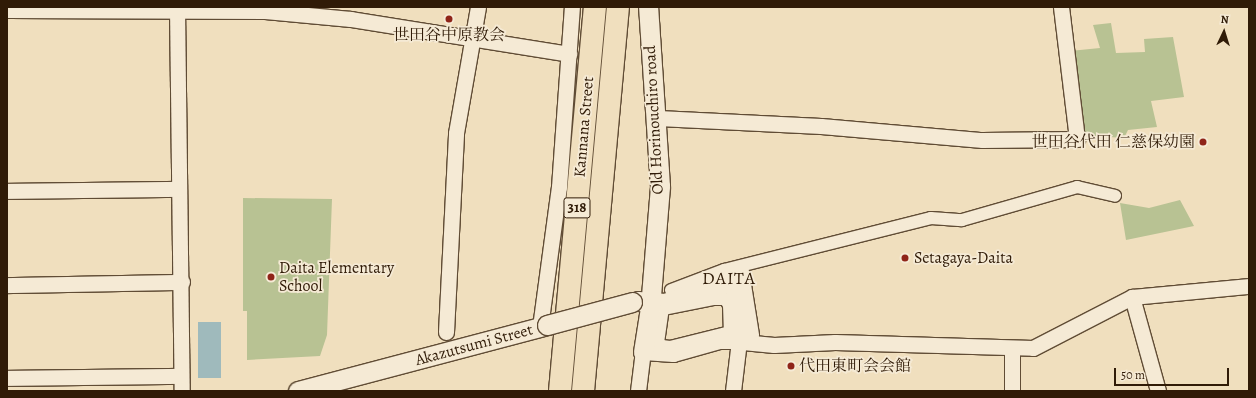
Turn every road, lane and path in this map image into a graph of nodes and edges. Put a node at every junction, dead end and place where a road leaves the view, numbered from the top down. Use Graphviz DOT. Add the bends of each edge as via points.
graph roads {
  1 [pos="478,7"];
  2 [pos="572,7"];
  3 [pos="595,7"];
  4 [pos="618,7"];
  5 [pos="648,7"];
  6 [pos="1061,7"];
  7 [pos="177,9"];
  8 [pos="7,10"];
  9 [pos="351,13"];
  10 [pos="474,39"];
  11 [pos="569,54"];
  12 [pos="658,118"];
  13 [pos="179,190"];
  14 [pos="7,191"];
  15 [pos="1115,196"];
  16 [pos="742,266"];
  17 [pos="182,282"];
  18 [pos="7,285"];
  19 [pos="1249,286"];
  20 [pos="670,290"];
  21 [pos="1132,297"];
  22 [pos="641,301"];
  23 [pos="544,326"];
  24 [pos="446,332"];
  25 [pos="746,338"];
  26 [pos="663,346"];
  27 [pos="1012,349"];
  28 [pos="643,352"];
  29 [pos="7,378"];
  30 [pos="182,384"];
  31 [pos="298,391"];
  32 [pos="560,391"];
  33 [pos="583,391"];
  34 [pos="638,391"];
  35 [pos="733,391"];
  36 [pos="1012,391"];
  37 [pos="1158,391"];
  1 -- 10 [label="street"];
  2 -- 11 [label="street"];
  3 -- 32 [label="main road, Kannana Street / 318"];
  4 -- 33 [label="main road, Kannana Street / 318"];
  5 -- 12 [label="street, Old Horinouchiro road"];
  6 -- 12 [label="street" via="1077,139 982,140 821,126"];
  7 -- 8 [label="street"];
  7 -- 9 [label="street"];
  7 -- 13 [label="street"];
  9 -- 10 [label="street"];
  10 -- 11 [label="street"];
  10 -- 24 [label="street" via="456,133"];
  11 -- 23 [label="street"];
  12 -- 22 [label="street, Old Horinouchiro road" via="660,186"];
  13 -- 14 [label="street"];
  13 -- 17 [label="street"];
  15 -- 16 [label="street" via="1077,187 962,220 931,218"];
  16 -- 20 [label="street"];
  16 -- 25 [label="street"];
  17 -- 18 [label="street"];
  17 -- 30 [label="street"];
  19 -- 21 [label="street"];
  21 -- 27 [label="street" via="1033,348"];
  21 -- 37 [label="street"];
  22 -- 23 [label="street, Akazutsumi Street, bridge"];
  22 -- 25 [label="street, Akazutsumi Street" via="665,303 720,283 729,283 739,293"];
  22 -- 28 [label="street, Old Horinouchiro road"];
  23 -- 31 [label="street, Akazutsumi Street"];
  25 -- 27 [label="street" via="774,345 836,342"];
  25 -- 28 [label="street" via="719,341 673,354"];
  25 -- 35 [label="street"];
  26 -- 26 [label="street" via="670,347 726,334 732,329 729,305 725,299 663,309 664,323 658,342"];
  27 -- 36 [label="street"];
  28 -- 34 [label="street"];
  29 -- 30 [label="street"];
}
